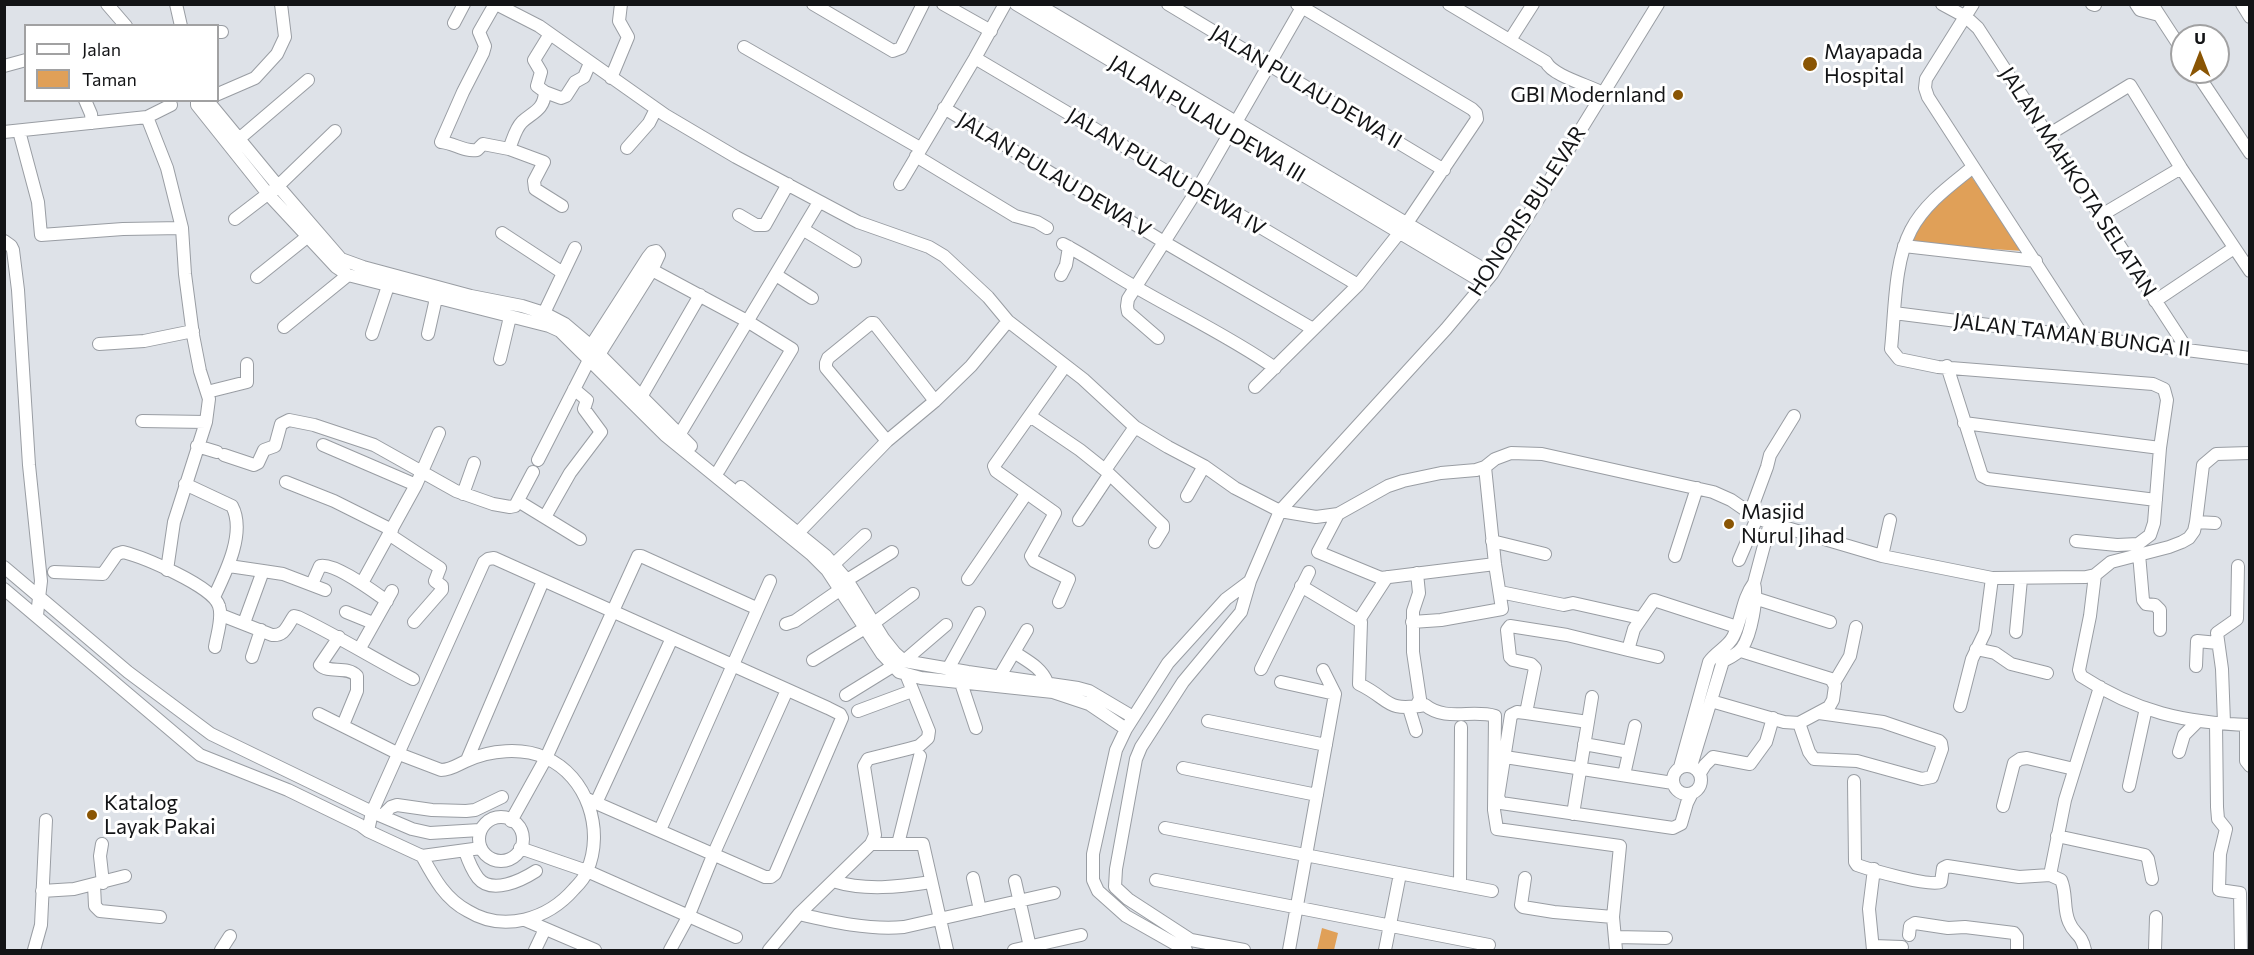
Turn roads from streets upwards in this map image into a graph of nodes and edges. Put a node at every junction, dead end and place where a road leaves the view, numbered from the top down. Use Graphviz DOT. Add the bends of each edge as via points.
graph roads {
  1 [pos="107,4"];
  2 [pos="176,4"];
  3 [pos="281,4"];
  4 [pos="464,4"];
  5 [pos="495,4"];
  6 [pos="621,4"];
  7 [pos="813,4"];
  8 [pos="923,4"];
  9 [pos="943,4"];
  10 [pos="1005,4"];
  11 [pos="1016,4"];
  12 [pos="1037,4"];
  13 [pos="1168,4"];
  14 [pos="1449,4"];
  15 [pos="1533,4"];
  16 [pos="1658,4"];
  17 [pos="1942,4"];
  18 [pos="1973,4"];
  19 [pos="2136,4"];
  20 [pos="2242,4"];
  21 [pos="1301,5"];
  22 [pos="2156,10"];
  23 [pos="2250,16"];
  24 [pos="1966,17"];
  25 [pos="454,23"];
  26 [pos="124,24"];
  27 [pos="181,24"];
  28 [pos="991,31"];
  29 [pos="2170,32"];
  30 [pos="550,34"];
  31 [pos="1510,40"];
  32 [pos="744,47"];
  33 [pos="975,58"];
  34 [pos="24,61"];
  35 [pos="590,63"];
  36 [pos="1268,64"];
  37 [pos="4,66"];
  38 [pos="611,78"];
  39 [pos="308,80"];
  40 [pos="2204,84"];
  41 [pos="545,92"];
  42 [pos="1603,93"];
  43 [pos="219,94"];
  44 [pos="87,102"];
  45 [pos="201,102"];
  46 [pos="201,102"];
  47 [pos="171,105"];
  48 [pos="944,108"];
  49 [pos="656,109"];
  50 [pos="147,117"];
  51 [pos="92,123"];
  52 [pos="1234,129"];
  53 [pos="20,130"];
  54 [pos="335,131"];
  55 [pos="4,132"];
  56 [pos="2048,135"];
  57 [pos="240,138"];
  58 [pos="2248,146"];
  59 [pos="627,148"];
  60 [pos="509,149"];
  61 [pos="918,152"];
  62 [pos="1973,167"];
  63 [pos="2181,168"];
  64 [pos="1444,170"];
  65 [pos="788,184"];
  66 [pos="900,184"];
  67 [pos="273,190"];
  68 [pos="1197,190"];
  69 [pos="819,202"];
  70 [pos="562,206"];
  71 [pos="739,215"];
  72 [pos="2100,216"];
  73 [pos="235,219"];
  74 [pos="1407,223"];
  75 [pos="182,228"];
  76 [pos="1047,228"];
  77 [pos="804,230"];
  78 [pos="502,233"];
  79 [pos="1399,233"];
  80 [pos="307,237"];
  81 [pos="4,241"];
  82 [pos="1164,242"];
  83 [pos="1904,246"];
  84 [pos="575,248"];
  85 [pos="2234,248"];
  86 [pos="855,261"];
  87 [pos="2036,261"];
  88 [pos="652,270"];
  89 [pos="2250,271"];
  90 [pos="563,273"];
  91 [pos="348,275"];
  92 [pos="776,275"];
  93 [pos="1061,275"];
  94 [pos="257,277"];
  95 [pos="1488,278"];
  96 [pos="1358,285"];
  97 [pos="388,286"];
  98 [pos="1135,288"];
  99 [pos="438,293"];
  100 [pos="700,295"];
  101 [pos="812,298"];
  102 [pos="2155,301"];
  103 [pos="544,313"];
  104 [pos="1894,314"];
  105 [pos="510,317"];
  106 [pos="747,321"];
  107 [pos="1008,321"];
  108 [pos="284,327"];
  109 [pos="1313,329"];
  110 [pos="193,331"];
  111 [pos="372,334"];
  112 [pos="428,334"];
  113 [pos="2083,336"];
  114 [pos="1158,338"];
  115 [pos="99,344"];
  116 [pos="2187,349"];
  117 [pos="591,356"];
  118 [pos="2250,358"];
  119 [pos="500,359"];
  120 [pos="247,363"];
  121 [pos="1065,366"];
  122 [pos="1947,366"];
  123 [pos="1275,368"];
  124 [pos="1255,387"];
  125 [pos="574,388"];
  126 [pos="207,392"];
  127 [pos="641,396"];
  128 [pos="935,401"];
  129 [pos="1030,416"];
  130 [pos="1794,416"];
  131 [pos="142,421"];
  132 [pos="206,422"];
  133 [pos="1964,423"];
  134 [pos="1135,427"];
  135 [pos="439,433"];
  136 [pos="677,440"];
  137 [pos="887,441"];
  138 [pos="197,446"];
  139 [pos="323,446"];
  140 [pos="2160,448"];
  141 [pos="2250,453"];
  142 [pos="474,463"];
  143 [pos="1204,466"];
  144 [pos="1485,467"];
  145 [pos="719,470"];
  146 [pos="423,472"];
  147 [pos="1107,473"];
  148 [pos="286,482"];
  149 [pos="185,484"];
  150 [pos="416,485"];
  151 [pos="1697,488"];
  152 [pos="463,494"];
  153 [pos="1026,494"];
  154 [pos="1187,496"];
  155 [pos="2156,500"];
  156 [pos="518,501"];
  157 [pos="1280,511"];
  158 [pos="1338,514"];
  159 [pos="1753,516"];
  160 [pos="545,517"];
  161 [pos="1079,520"];
  162 [pos="1890,520"];
  163 [pos="2196,522"];
  164 [pos="2216,522"];
  165 [pos="1770,523"];
  166 [pos="391,533"];
  167 [pos="795,535"];
  168 [pos="865,535"];
  169 [pos="580,539"];
  170 [pos="1492,541"];
  171 [pos="2076,541"];
  172 [pos="1155,542"];
  173 [pos="892,552"];
  174 [pos="1545,554"];
  175 [pos="2139,554"];
  176 [pos="1675,555"];
  177 [pos="1882,555"];
  178 [pos="1739,560"];
  179 [pos="834,564"];
  180 [pos="1495,564"];
  181 [pos="229,566"];
  182 [pos="2238,566"];
  183 [pos="4,567"];
  184 [pos="167,570"];
  185 [pos="263,571"];
  186 [pos="54,572"];
  187 [pos="1309,572"];
  188 [pos="1417,573"];
  189 [pos="2095,575"];
  190 [pos="1387,577"];
  191 [pos="1992,578"];
  192 [pos="968,579"];
  193 [pos="2021,579"];
  194 [pos="543,580"];
  195 [pos="770,580"];
  196 [pos="1250,581"];
  197 [pos="362,583"];
  198 [pos="312,584"];
  199 [pos="844,585"];
  200 [pos="1301,586"];
  201 [pos="4,588"];
  202 [pos="325,590"];
  203 [pos="1500,592"];
  204 [pos="39,594"];
  205 [pos="913,594"];
  206 [pos="214,597"];
  207 [pos="1751,597"];
  208 [pos="1059,602"];
  209 [pos="756,608"];
  210 [pos="346,612"];
  211 [pos="611,612"];
  212 [pos="979,613"];
  213 [pos="37,615"];
  214 [pos="221,615"];
  215 [pos="1640,618"];
  216 [pos="1359,620"];
  217 [pos="414,622"];
  218 [pos="1412,622"];
  219 [pos="1830,622"];
  220 [pos="244,623"];
  221 [pos="374,623"];
  222 [pos="786,624"];
  223 [pos="870,625"];
  224 [pos="946,625"];
  225 [pos="1737,627"];
  226 [pos="1856,627"];
  227 [pos="261,630"];
  228 [pos="1027,630"];
  229 [pos="2160,630"];
  230 [pos="2016,632"];
  231 [pos="339,638"];
  232 [pos="672,638"];
  233 [pos="2218,643"];
  234 [pos="1186,644"];
  235 [pos="215,647"];
  236 [pos="360,648"];
  237 [pos="1976,649"];
  238 [pos="1628,650"];
  239 [pos="1741,651"];
  240 [pos="1014,652"];
  241 [pos="252,657"];
  242 [pos="1658,657"];
  243 [pos="813,660"];
  244 [pos="1201,661"];
  245 [pos="899,663"];
  246 [pos="732,666"];
  247 [pos="2196,666"];
  248 [pos="948,669"];
  249 [pos="1260,669"];
  250 [pos="1323,670"];
  251 [pos="2047,673"];
  252 [pos="906,674"];
  253 [pos="1000,676"];
  254 [pos="413,679"];
  255 [pos="965,679"];
  256 [pos="1047,682"];
  257 [pos="1281,682"];
  258 [pos="1834,683"];
  259 [pos="2100,687"];
  260 [pos="787,690"];
  261 [pos="912,691"];
  262 [pos="1335,694"];
  263 [pos="846,695"];
  264 [pos="1592,697"];
  265 [pos="1711,701"];
  266 [pos="1960,706"];
  267 [pos="1413,707"];
  268 [pos="2146,708"];
  269 [pos="858,711"];
  270 [pos="1820,712"];
  271 [pos="1526,713"];
  272 [pos="319,714"];
  273 [pos="1133,717"];
  274 [pos="1773,718"];
  275 [pos="1208,720"];
  276 [pos="1588,722"];
  277 [pos="2197,722"];
  278 [pos="1799,723"];
  279 [pos="2220,723"];
  280 [pos="343,725"];
  281 [pos="2248,725"];
  282 [pos="1635,726"];
  283 [pos="1461,727"];
  284 [pos="976,728"];
  285 [pos="1126,729"];
  286 [pos="1416,731"];
  287 [pos="1584,744"];
  288 [pos="1326,745"];
  289 [pos="1629,752"];
  290 [pos="2179,752"];
  291 [pos="399,754"];
  292 [pos="920,756"];
  293 [pos="1505,757"];
  294 [pos="546,758"];
  295 [pos="467,760"];
  296 [pos="2250,766"];
  297 [pos="1183,768"];
  298 [pos="1580,769"];
  299 [pos="2074,769"];
  300 [pos="1685,772"];
  301 [pos="1624,775"];
  302 [pos="1854,781"];
  303 [pos="2129,786"];
  304 [pos="1317,795"];
  305 [pos="1688,796"];
  306 [pos="502,797"];
  307 [pos="592,801"];
  308 [pos="2002,806"];
  309 [pos="475,810"];
  310 [pos="377,814"];
  311 [pos="1573,814"];
  312 [pos="46,820"];
  313 [pos="511,821"];
  314 [pos="1166,828"];
  315 [pos="477,830"];
  316 [pos="660,830"];
  317 [pos="368,831"];
  318 [pos="2057,836"];
  319 [pos="102,844"];
  320 [pos="871,844"];
  321 [pos="898,844"];
  322 [pos="481,848"];
  323 [pos="520,848"];
  324 [pos="465,851"];
  325 [pos="714,853"];
  326 [pos="422,856"];
  327 [pos="1306,856"];
  328 [pos="1874,869"];
  329 [pos="536,871"];
  330 [pos="587,871"];
  331 [pos="1400,874"];
  332 [pos="2050,875"];
  333 [pos="125,876"];
  334 [pos="973,878"];
  335 [pos="1525,878"];
  336 [pos="1156,879"];
  337 [pos="2152,879"];
  338 [pos="833,881"];
  339 [pos="1015,881"];
  340 [pos="931,882"];
  341 [pos="99,884"];
  342 [pos="1460,885"];
  343 [pos="1115,887"];
  344 [pos="42,891"];
  345 [pos="1098,891"];
  346 [pos="1492,891"];
  347 [pos="1054,893"];
  348 [pos="1019,901"];
  349 [pos="1297,907"];
  350 [pos="980,910"];
  351 [pos="799,914"];
  352 [pos="160,917"];
  353 [pos="688,917"];
  354 [pos="1613,917"];
  355 [pos="2156,917"];
  356 [pos="525,920"];
  357 [pos="940,920"];
  358 [pos="1389,925"];
  359 [pos="545,929"];
  360 [pos="1081,935"];
  361 [pos="1909,935"];
  362 [pos="231,936"];
  363 [pos="736,937"];
  364 [pos="1615,937"];
  365 [pos="1666,938"];
  366 [pos="1489,945"];
  367 [pos="1030,947"];
  368 [pos="1902,947"];
  369 [pos="1873,948"];
  370 [pos="1016,950"];
  371 [pos="34,951"];
  372 [pos="221,951"];
  373 [pos="535,951"];
  374 [pos="595,951"];
  375 [pos="670,951"];
  376 [pos="769,951"];
  377 [pos="947,951"];
  378 [pos="1186,951"];
  379 [pos="1244,951"];
  380 [pos="1289,951"];
  381 [pos="1384,951"];
  382 [pos="1616,951"];
  383 [pos="2017,951"];
  384 [pos="2085,951"];
  385 [pos="2155,951"];
  386 [pos="2241,951"];
  1 -- 26 [label="street"];
  2 -- 27 [label="street"];
  3 -- 43 [label="street" via="285,37 277,54 255,78"];
  4 -- 25 [label="street"];
  5 -- 30 [label="street"];
  5 -- 60 [label="street" via="479,32 483,53 441,142 466,151 477,150 483,144"];
  6 -- 38 [label="street" via="619,21 628,37"];
  7 -- 8 [label="street" via="893,51 901,48"];
  9 -- 28 [label="street"];
  10 -- 28 [label="street"];
  11 -- 52 [label="street, JALAN PULAU DEWA III"];
  12 -- 52 [label="street, JALAN PULAU DEWA III"];
  13 -- 36 [label="street, JALAN PULAU DEWA II"];
  14 -- 31 [label="street"];
  15 -- 31 [label="street"];
  16 -- 42 [label="street, HONORIS BULEVAR"];
  17 -- 24 [label="street, JALAN MAHKOTA SELATAN"];
  18 -- 24 [label="street"];
  19 -- 22 [label="street" via="2140,10"];
  20 -- 23 [label="street"];
  21 -- 36 [label="street"];
  21 -- 64 [label="street" via="1476,112 1477,118"];
  22 -- 29 [label="street"];
  24 -- 56 [label="street, JALAN MAHKOTA SELATAN" via="1978,28"];
  24 -- 62 [label="street" via="1931,69 1925,88"];
  28 -- 33 [label="street"];
  30 -- 35 [label="street"];
  30 -- 41 [label="street" via="534,60 541,72 537,86"];
  31 -- 42 [label="street" via="1575,83"];
  32 -- 61 [label="street"];
  33 -- 48 [label="street"];
  33 -- 68 [label="street, JALAN PULAU DEWA IV"];
  34 -- 37 [label="street"];
  35 -- 38 [label="street"];
  35 -- 41 [label="street" via="584,77 575,82 566,96"];
  36 -- 52 [label="street"];
  36 -- 64 [label="street, JALAN PULAU DEWA II"];
  38 -- 49 [label="street"];
  39 -- 57 [label="street"];
  40 -- 58 [label="street"];
  41 -- 60 [label="street" via="538,110 523,122"];
  42 -- 95 [label="street, HONORIS BULEVAR"];
  44 -- 51 [label="street"];
  45 -- 57 [label="street"];
  46 -- 67 [label="street"];
  47 -- 50 [label="street"];
  48 -- 61 [label="street"];
  48 -- 82 [label="street, JALAN PULAU DEWA V"];
  49 -- 59 [label="street"];
  49 -- 65 [label="street"];
  50 -- 51 [label="street"];
  50 -- 75 [label="street" via="167,168"];
  51 -- 53 [label="street"];
  52 -- 68 [label="street"];
  52 -- 74 [label="street, JALAN PULAU DEWA III"];
  52 -- 79 [label="street, JALAN PULAU DEWA III"];
  53 -- 55 [label="street"];
  53 -- 75 [label="street" via="38,202 41,235"];
  54 -- 67 [label="street"];
  56 -- 63 [label="street" via="2130,85"];
  56 -- 72 [label="street, JALAN MAHKOTA SELATAN"];
  57 -- 67 [label="street"];
  60 -- 70 [label="street" via="544,162 534,182 535,189"];
  61 -- 66 [label="street"];
  61 -- 76 [label="street" via="1015,216"];
  62 -- 83 [label="street" via="1927,207"];
  62 -- 87 [label="street"];
  63 -- 72 [label="street"];
  63 -- 85 [label="street"];
  64 -- 74 [label="street"];
  65 -- 69 [label="street"];
  65 -- 71 [label="street" via="765,225 756,225"];
  67 -- 73 [label="street"];
  67 -- 80 [label="street"];
  67 -- 99 [label="street" via="341,259"];
  68 -- 82 [label="street"];
  68 -- 96 [label="street, JALAN PULAU DEWA IV"];
  69 -- 77 [label="street"];
  69 -- 107 [label="street" via="944,256"];
  72 -- 102 [label="street, JALAN MAHKOTA SELATAN"];
  74 -- 79 [label="street"];
  74 -- 95 [label="street, JALAN PULAU DEWA III"];
  75 -- 110 [label="street"];
  77 -- 86 [label="street"];
  77 -- 92 [label="street"];
  78 -- 90 [label="street"];
  79 -- 95 [label="street, JALAN PULAU DEWA III"];
  79 -- 96 [label="street"];
  80 -- 91 [label="street"];
  80 -- 94 [label="street"];
  81 -- 204 [label="street" via="13,250 18,290"];
  82 -- 98 [label="street"];
  82 -- 109 [label="street, JALAN PULAU DEWA V"];
  83 -- 87 [label="street"];
  83 -- 104 [label="street"];
  84 -- 90 [label="street"];
  85 -- 89 [label="street"];
  85 -- 102 [label="street"];
  87 -- 113 [label="street"];
  88 -- 100 [label="street"];
  88 -- 117 [label="street"];
  88 -- 117 [label="street" via="658,255 654,251"];
  90 -- 103 [label="street"];
  91 -- 97 [label="street"];
  91 -- 108 [label="street"];
  92 -- 101 [label="street"];
  92 -- 106 [label="street"];
  93 -- 98 [label="street" via="1066,265 1066,246"];
  95 -- 157 [label="street, HONORIS BULEVAR"];
  96 -- 109 [label="street"];
  97 -- 99 [label="street"];
  97 -- 111 [label="street"];
  98 -- 114 [label="street" via="1128,299 1128,312"];
  98 -- 123 [label="street"];
  99 -- 103 [label="street"];
  99 -- 105 [label="street"];
  99 -- 112 [label="street"];
  100 -- 106 [label="street"];
  100 -- 127 [label="street"];
  102 -- 116 [label="street, JALAN MAHKOTA SELATAN"];
  103 -- 117 [label="street" via="565,324"];
  104 -- 113 [label="street, JALAN TAMAN BUNGA II"];
  104 -- 122 [label="street" via="1894,355"];
  105 -- 117 [label="street" via="549,326"];
  105 -- 119 [label="street"];
  106 -- 136 [label="street"];
  106 -- 145 [label="street" via="792,351"];
  107 -- 121 [label="street"];
  107 -- 128 [label="street" via="971,366"];
  109 -- 123 [label="street"];
  110 -- 115 [label="street" via="144,341"];
  110 -- 126 [label="street"];
  113 -- 116 [label="street, JALAN TAMAN BUNGA II"];
  116 -- 118 [label="street, JALAN TAMAN BUNGA II"];
  117 -- 125 [label="street"];
  117 -- 127 [label="street"];
  117 -- 136 [label="street"];
  120 -- 126 [label="street" via="247,382"];
  121 -- 129 [label="street"];
  121 -- 134 [label="street"];
  122 -- 133 [label="street"];
  122 -- 140 [label="street" via="2160,386 2167,392"];
  123 -- 124 [label="street"];
  125 -- 156 [label="street"];
  125 -- 160 [label="street" via="587,400 584,409 600,432"];
  126 -- 132 [label="street"];
  127 -- 136 [label="street"];
  128 -- 137 [label="street"];
  128 -- 137 [label="street" via="874,323 828,358 826,368"];
  129 -- 147 [label="street"];
  129 -- 153 [label="street" via="994,466"];
  130 -- 159 [label="street" via="1770,454"];
  131 -- 132 [label="street"];
  132 -- 138 [label="street"];
  133 -- 140 [label="street"];
  133 -- 155 [label="street" via="1982,476 1988,479"];
  134 -- 143 [label="street"];
  134 -- 147 [label="street"];
  135 -- 146 [label="street"];
  136 -- 145 [label="street"];
  136 -- 167 [label="street"];
  137 -- 167 [label="street"];
  138 -- 146 [label="street" via="254,465 264,450 274,446 281,424 289,420 374,445"];
  138 -- 149 [label="street"];
  139 -- 150 [label="street"];
  140 -- 155 [label="street"];
  141 -- 163 [label="street" via="2220,453 2207,460"];
  142 -- 152 [label="street"];
  143 -- 154 [label="street"];
  143 -- 157 [label="street" via="1234,488"];
  144 -- 151 [label="street" via="1511,453 1542,454"];
  144 -- 158 [label="street" via="1403,481"];
  144 -- 170 [label="street"];
  145 -- 167 [label="street"];
  146 -- 150 [label="street"];
  146 -- 152 [label="street"];
  147 -- 161 [label="street"];
  147 -- 172 [label="street" via="1163,525"];
  148 -- 166 [label="street" via="334,501"];
  149 -- 181 [label="street" via="234,508 238,524"];
  149 -- 184 [label="street"];
  150 -- 166 [label="street"];
  151 -- 159 [label="street" via="1731,500"];
  151 -- 176 [label="street"];
  152 -- 156 [label="street" via="510,507"];
  153 -- 192 [label="street"];
  153 -- 208 [label="street" via="1055,515 1031,556 1069,579"];
  155 -- 171 [label="street" via="2152,530 2138,544"];
  156 -- 160 [label="street"];
  157 -- 158 [label="street" via="1316,517"];
  157 -- 196 [label="street, HONORIS BULEVAR"];
  158 -- 190 [label="street" via="1318,552 1375,577"];
  159 -- 165 [label="street"];
  159 -- 178 [label="street"];
  160 -- 169 [label="street"];
  162 -- 177 [label="street"];
  163 -- 164 [label="street"];
  163 -- 175 [label="street" via="2189,538"];
  165 -- 177 [label="street"];
  165 -- 207 [label="street"];
  166 -- 197 [label="street"];
  166 -- 217 [label="street" via="440,568 435,580 442,590"];
  167 -- 179 [label="street" via="818,547"];
  167 -- 199 [label="street"];
  168 -- 179 [label="street"];
  170 -- 174 [label="street"];
  170 -- 180 [label="street"];
  173 -- 199 [label="street"];
  175 -- 189 [label="street" via="2111,561"];
  175 -- 229 [label="street" via="2143,600 2158,607"];
  177 -- 191 [label="street"];
  179 -- 199 [label="street"];
  180 -- 188 [label="street"];
  180 -- 203 [label="street"];
  181 -- 185 [label="street"];
  181 -- 206 [label="street"];
  182 -- 233 [label="street" via="2237,619 2217,633"];
  183 -- 204 [label="street"];
  184 -- 186 [label="street" via="123,552 117,554 103,574"];
  184 -- 206 [label="street"];
  185 -- 198 [label="street"];
  185 -- 220 [label="street"];
  187 -- 200 [label="street"];
  188 -- 190 [label="street"];
  188 -- 218 [label="street" via="1419,592"];
  189 -- 193 [label="street"];
  189 -- 259 [label="street" via="2079,670 2081,676"];
  190 -- 216 [label="street"];
  191 -- 193 [label="street"];
  191 -- 237 [label="street" via="1985,632"];
  193 -- 230 [label="street"];
  194 -- 211 [label="street"];
  194 -- 291 [label="street" via="494,558 484,562"];
  194 -- 295 [label="street"];
  195 -- 209 [label="street"];
  196 -- 234 [label="street" via="1226,599"];
  196 -- 244 [label="street, HONORIS BULEVAR" via="1242,612"];
  197 -- 198 [label="street" via="322,565"];
  197 -- 221 [label="street" via="389,596"];
  198 -- 202 [label="street"];
  199 -- 222 [label="street"];
  199 -- 223 [label="street"];
  200 -- 216 [label="street"];
  200 -- 249 [label="street"];
  201 -- 213 [label="street"];
  203 -- 215 [label="street"];
  203 -- 218 [label="street" via="1501,611"];
  204 -- 213 [label="street"];
  204 -- 310 [label="street" via="128,672 211,734"];
  205 -- 223 [label="street"];
  206 -- 214 [label="street"];
  207 -- 219 [label="street"];
  207 -- 225 [label="street"];
  207 -- 239 [label="street" via="1748,638"];
  209 -- 211 [label="street" via="639,555"];
  209 -- 246 [label="street"];
  210 -- 221 [label="street"];
  211 -- 232 [label="street"];
  211 -- 294 [label="street"];
  212 -- 248 [label="street"];
  213 -- 317 [label="street" via="200,755 288,790"];
  214 -- 220 [label="street"];
  214 -- 235 [label="street"];
  215 -- 225 [label="street" via="1654,600"];
  215 -- 238 [label="street"];
  216 -- 267 [label="street" via="1362,625 1358,683 1394,707"];
  218 -- 267 [label="street" via="1419,699"];
  220 -- 227 [label="street"];
  221 -- 236 [label="street"];
  223 -- 243 [label="street"];
  223 -- 245 [label="street"];
  224 -- 245 [label="street"];
  225 -- 300 [label="street" via="1731,641 1709,662"];
  226 -- 258 [label="street" via="1850,656"];
  227 -- 231 [label="street" via="281,635 295,616"];
  227 -- 241 [label="street"];
  228 -- 240 [label="street"];
  231 -- 236 [label="street"];
  231 -- 280 [label="street" via="320,665 351,671 357,676 357,691"];
  232 -- 246 [label="street"];
  232 -- 307 [label="street"];
  233 -- 247 [label="street" via="2197,641"];
  233 -- 279 [label="street" via="2222,669"];
  234 -- 244 [label="street"];
  234 -- 273 [label="street" via="1168,663"];
  236 -- 254 [label="street"];
  237 -- 251 [label="street" via="1995,653 2011,664"];
  237 -- 266 [label="street"];
  238 -- 242 [label="street"];
  238 -- 271 [label="street" via="1510,626 1509,657 1535,669"];
  239 -- 258 [label="street" via="1826,677"];
  239 -- 265 [label="street" via="1723,661"];
  240 -- 253 [label="street"];
  240 -- 256 [label="street" via="1038,667"];
  244 -- 343 [label="street, HONORIS BULEVAR" via="1183,682 1136,759"];
  245 -- 248 [label="street"];
  245 -- 252 [label="street" via="899,672"];
  245 -- 263 [label="street"];
  246 -- 260 [label="street"];
  246 -- 316 [label="street"];
  248 -- 255 [label="street"];
  250 -- 262 [label="street"];
  252 -- 255 [label="street"];
  252 -- 261 [label="street"];
  253 -- 255 [label="street"];
  253 -- 256 [label="street"];
  255 -- 284 [label="street"];
  255 -- 285 [label="street" via="1053,692 1089,704"];
  256 -- 273 [label="street" via="1089,691"];
  257 -- 262 [label="street"];
  258 -- 270 [label="street" via="1833,700"];
  259 -- 268 [label="street"];
  259 -- 299 [label="street"];
  260 -- 325 [label="street"];
  260 -- 325 [label="street" via="842,718 775,874 765,877"];
  261 -- 269 [label="street"];
  261 -- 320 [label="street" via="929,731 927,738 919,746 865,762 875,835"];
  262 -- 288 [label="street"];
  264 -- 276 [label="street"];
  265 -- 274 [label="street"];
  265 -- 300 [label="street"];
  267 -- 286 [label="street"];
  267 -- 354 [label="street" via="1425,705 1434,712 1495,716 1496,827 1618,845"];
  268 -- 277 [label="street"];
  268 -- 303 [label="street"];
  270 -- 278 [label="street"];
  270 -- 278 [label="street" via="1883,722 1938,741 1942,749 1932,777 1922,779 1857,761 1814,759"];
  271 -- 276 [label="street"];
  271 -- 293 [label="street" via="1509,717"];
  272 -- 280 [label="street"];
  273 -- 285 [label="street"];
  274 -- 278 [label="street"];
  274 -- 300 [label="street" via="1766,742 1750,764 1715,757"];
  275 -- 288 [label="street"];
  276 -- 287 [label="street"];
  277 -- 279 [label="street"];
  277 -- 290 [label="street" via="2184,735"];
  279 -- 281 [label="street"];
  279 -- 386 [label="street" via="2217,807 2218,819 2226,830 2220,854 2219,890 2240,892"];
  280 -- 291 [label="street"];
  281 -- 296 [label="street" via="2246,760"];
  282 -- 289 [label="street"];
  283 -- 342 [label="street"];
  285 -- 345 [label="street" via="1116,750 1093,854 1093,880"];
  287 -- 289 [label="street"];
  287 -- 298 [label="street"];
  288 -- 304 [label="street"];
  289 -- 301 [label="street"];
  291 -- 295 [label="street" via="441,770"];
  291 -- 310 [label="street"];
  292 -- 321 [label="street"];
  293 -- 298 [label="street"];
  293 -- 311 [label="street" via="1498,797 1501,803"];
  294 -- 295 [label="street" via="517,751"];
  294 -- 307 [label="street" via="574,777"];
  294 -- 313 [label="street"];
  297 -- 304 [label="street"];
  298 -- 301 [label="street"];
  298 -- 311 [label="street"];
  299 -- 308 [label="street" via="2020,759 2014,763"];
  299 -- 318 [label="street"];
  300 -- 301 [label="street"];
  300 -- 305 [label="street" via="1677,790"];
  300 -- 305 [label="street" via="1702,777 1701,785"];
  302 -- 328 [label="street" via="1855,862"];
  304 -- 327 [label="street"];
  305 -- 311 [label="street" via="1683,821 1677,827"];
  306 -- 309 [label="street"];
  307 -- 316 [label="street"];
  307 -- 330 [label="street" via="592,850"];
  309 -- 310 [label="street" via="396,805"];
  309 -- 315 [label="street"];
  310 -- 315 [label="street" via="430,832"];
  310 -- 317 [label="street"];
  312 -- 344 [label="street"];
  313 -- 315 [label="street" via="494,819"];
  313 -- 323 [label="street" via="521,833"];
  314 -- 327 [label="street"];
  315 -- 322 [label="street"];
  316 -- 325 [label="street"];
  317 -- 326 [label="street"];
  318 -- 332 [label="street"];
  318 -- 337 [label="street" via="2145,855"];
  319 -- 341 [label="street"];
  320 -- 321 [label="street"];
  320 -- 338 [label="street"];
  321 -- 340 [label="street" via="923,844"];
  322 -- 323 [label="street" via="491,859 500,861 516,855"];
  322 -- 324 [label="street"];
  323 -- 330 [label="street"];
  324 -- 326 [label="street"];
  324 -- 329 [label="street" via="485,883 516,883"];
  325 -- 353 [label="street"];
  326 -- 356 [label="street" via="448,896 468,911 485,919"];
  327 -- 331 [label="street"];
  327 -- 349 [label="street"];
  328 -- 332 [label="street" via="1935,884 1941,882 1943,868 1947,866 2019,877"];
  328 -- 369 [label="street" via="1869,909"];
  330 -- 353 [label="street"];
  330 -- 356 [label="street" via="564,901"];
  331 -- 342 [label="street"];
  331 -- 358 [label="street"];
  332 -- 384 [label="street" via="2061,879 2069,922"];
  333 -- 341 [label="street"];
  334 -- 350 [label="street"];
  335 -- 354 [label="street" via="1523,907"];
  336 -- 349 [label="street"];
  338 -- 340 [label="street" via="896,887"];
  338 -- 351 [label="street"];
  339 -- 348 [label="street"];
  340 -- 357 [label="street"];
  341 -- 344 [label="street"];
  341 -- 352 [label="street" via="95,906 100,910"];
  342 -- 346 [label="street"];
  343 -- 345 [label="street"];
  343 -- 379 [label="street" via="1191,940"];
  344 -- 371 [label="street" via="41,925"];
  345 -- 378 [label="street" via="1126,916"];
  347 -- 348 [label="street"];
  348 -- 350 [label="street"];
  348 -- 367 [label="street"];
  349 -- 358 [label="street"];
  349 -- 380 [label="street"];
  350 -- 357 [label="street"];
  351 -- 357 [label="street" via="837,923 890,928"];
  351 -- 376 [label="street"];
  353 -- 363 [label="street"];
  353 -- 375 [label="street"];
  354 -- 364 [label="street"];
  355 -- 385 [label="street"];
  356 -- 359 [label="street"];
  357 -- 377 [label="street"];
  358 -- 366 [label="street"];
  358 -- 381 [label="street"];
  359 -- 373 [label="street"];
  359 -- 374 [label="street"];
  360 -- 367 [label="street"];
  361 -- 383 [label="street" via="1910,926 1916,923 2014,933"];
  362 -- 372 [label="street"];
  364 -- 365 [label="street"];
  364 -- 382 [label="street"];
  367 -- 370 [label="street"];
  368 -- 369 [label="street"];
}
